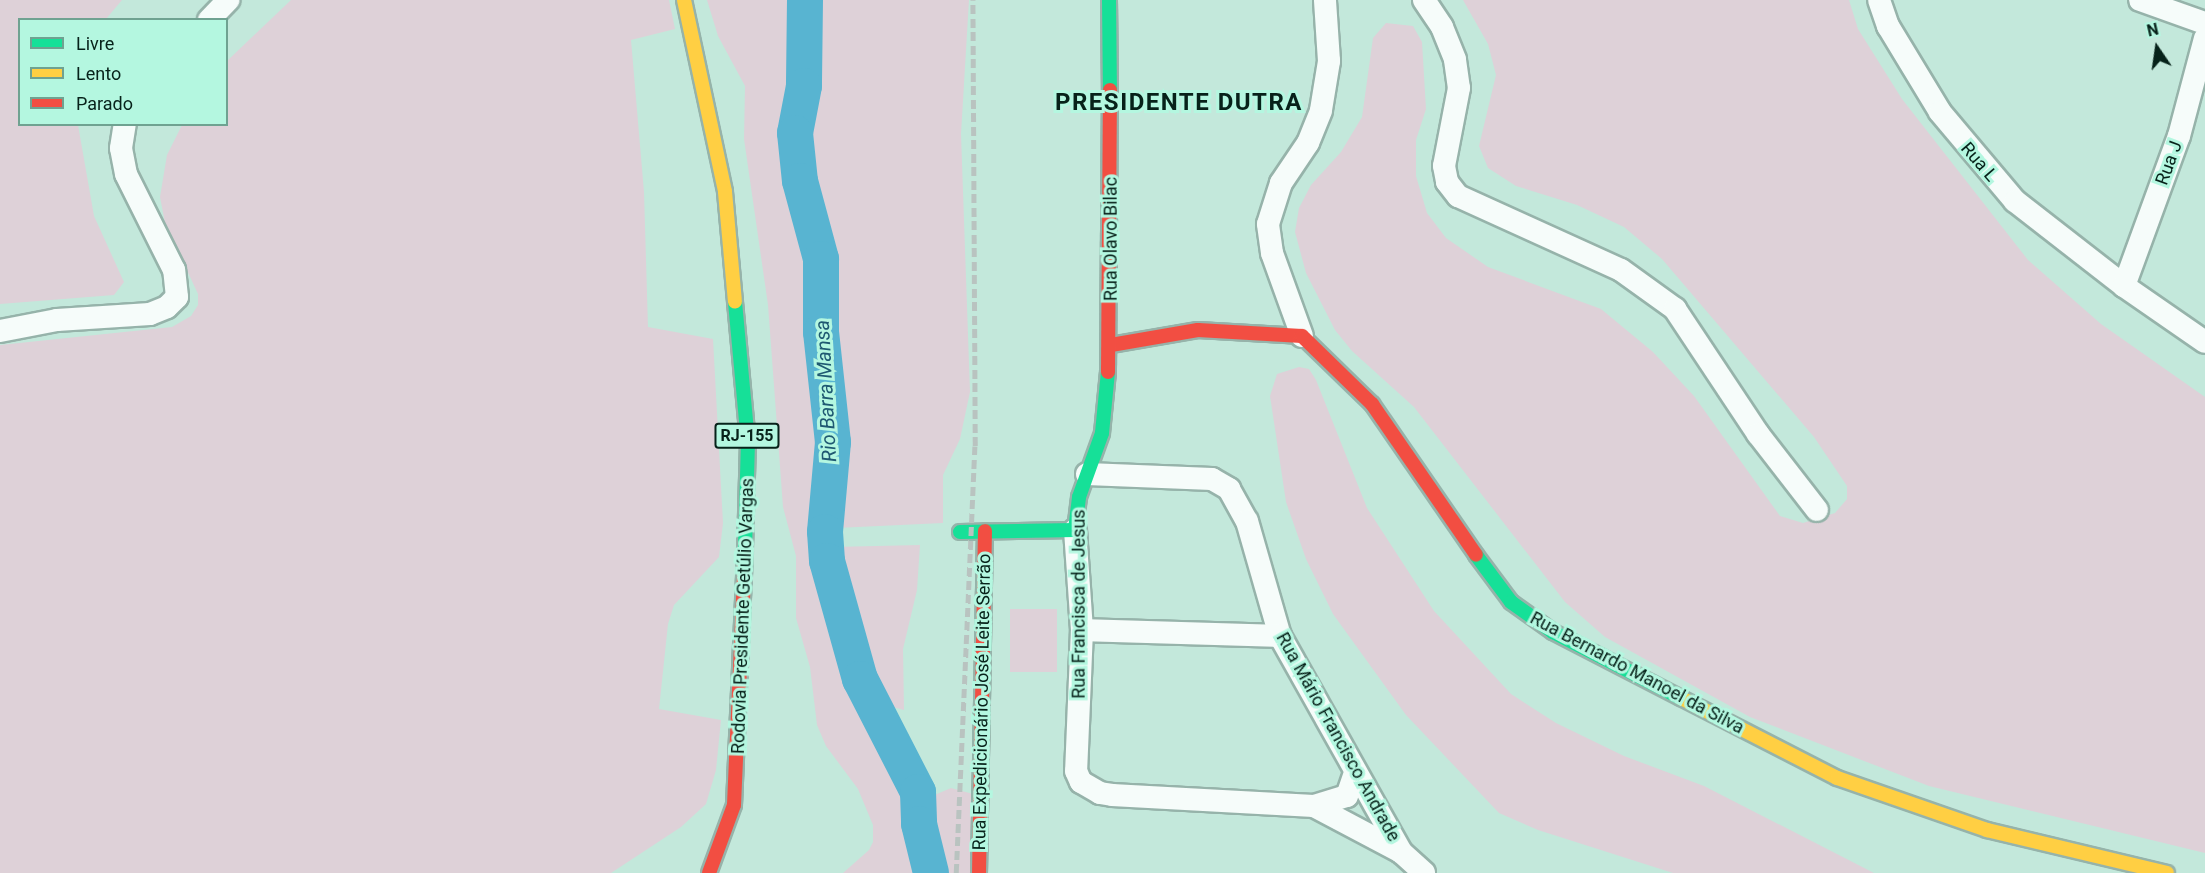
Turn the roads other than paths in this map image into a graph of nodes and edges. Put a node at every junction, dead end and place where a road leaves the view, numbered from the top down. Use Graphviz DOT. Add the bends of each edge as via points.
graph roads {
  1 [pos="228,0"];
  2 [pos="684,0"];
  3 [pos="1109,0"];
  4 [pos="1325,0"];
  5 [pos="1424,0"];
  6 [pos="1879,0"];
  7 [pos="2140,0"];
  8 [pos="211,18"];
  9 [pos="2205,23"];
  10 [pos="2205,38"];
  11 [pos="124,126"];
  12 [pos="2124,286"];
  13 [pos="0,331"];
  14 [pos="1302,336"];
  15 [pos="2205,342"];
  16 [pos="1111,345"];
  17 [pos="1087,474"];
  18 [pos="1817,510"];
  19 [pos="1075,530"];
  20 [pos="986,531"];
  21 [pos="960,532"];
  22 [pos="1082,630"];
  23 [pos="1280,636"];
  24 [pos="1355,772"];
  25 [pos="1314,806"];
  26 [pos="1401,852"];
  27 [pos="709,873"];
  28 [pos="980,873"];
  29 [pos="1424,873"];
  30 [pos="2167,873"];
  1 -- 8 [label="street"];
  2 -- 27 [label="street, Rodovia Presidente Getúlio Vargas / RJ-155" via="725,192 747,441 738,761 734,805"];
  3 -- 16 [label="street, Rua Olavo Bilac"];
  4 -- 14 [label="street" via="1329,61 1321,110 1308,143 1281,183 1268,224 1272,253"];
  5 -- 18 [label="street" via="1442,27 1455,60 1459,88 1444,166 1447,182 1458,196 1621,270 1676,309 1758,434"];
  6 -- 12 [label="street, Rua L" via="1884,18 1913,70 1975,159 2015,201"];
  7 -- 9 [label="street"];
  10 -- 12 [label="street, Rua J" via="2179,136"];
  11 -- 13 [label="street" via="121,148 126,174 174,270 177,297 167,307 150,314 50,321"];
  12 -- 15 [label="street, Rua L"];
  14 -- 16 [label="street" via="1255,330 1197,330"];
  14 -- 30 [label="street, Rua Bernardo Manoel da Silva" via="1377,412 1438,495 1496,585 1511,602 1553,632 1837,778 1987,830"];
  16 -- 17 [label="street, Rua Olavo Bilac" via="1102,433"];
  17 -- 19 [label="street, Rua Francisca de Jesus" via="1079,497"];
  17 -- 23 [label="street, Rua Mário Francisco Andrade" via="1212,479 1229,489 1247,521"];
  19 -- 20 [label="street"];
  19 -- 22 [label="street, Rua Francisca de Jesus"];
  20 -- 21 [label="street"];
  20 -- 28 [label="street, Rua Expedicionário José Leite Serrão"];
  22 -- 23 [label="street"];
  22 -- 25 [label="street, Rua Francisca de Jesus" via="1076,771 1081,782 1100,793"];
  23 -- 24 [label="street, Rua Mário Francisco Andrade"];
  24 -- 25 [label="street" via="1347,796"];
  24 -- 26 [label="street, Rua Mário Francisco Andrade"];
  25 -- 26 [label="street"];
  26 -- 29 [label="street"];
}
